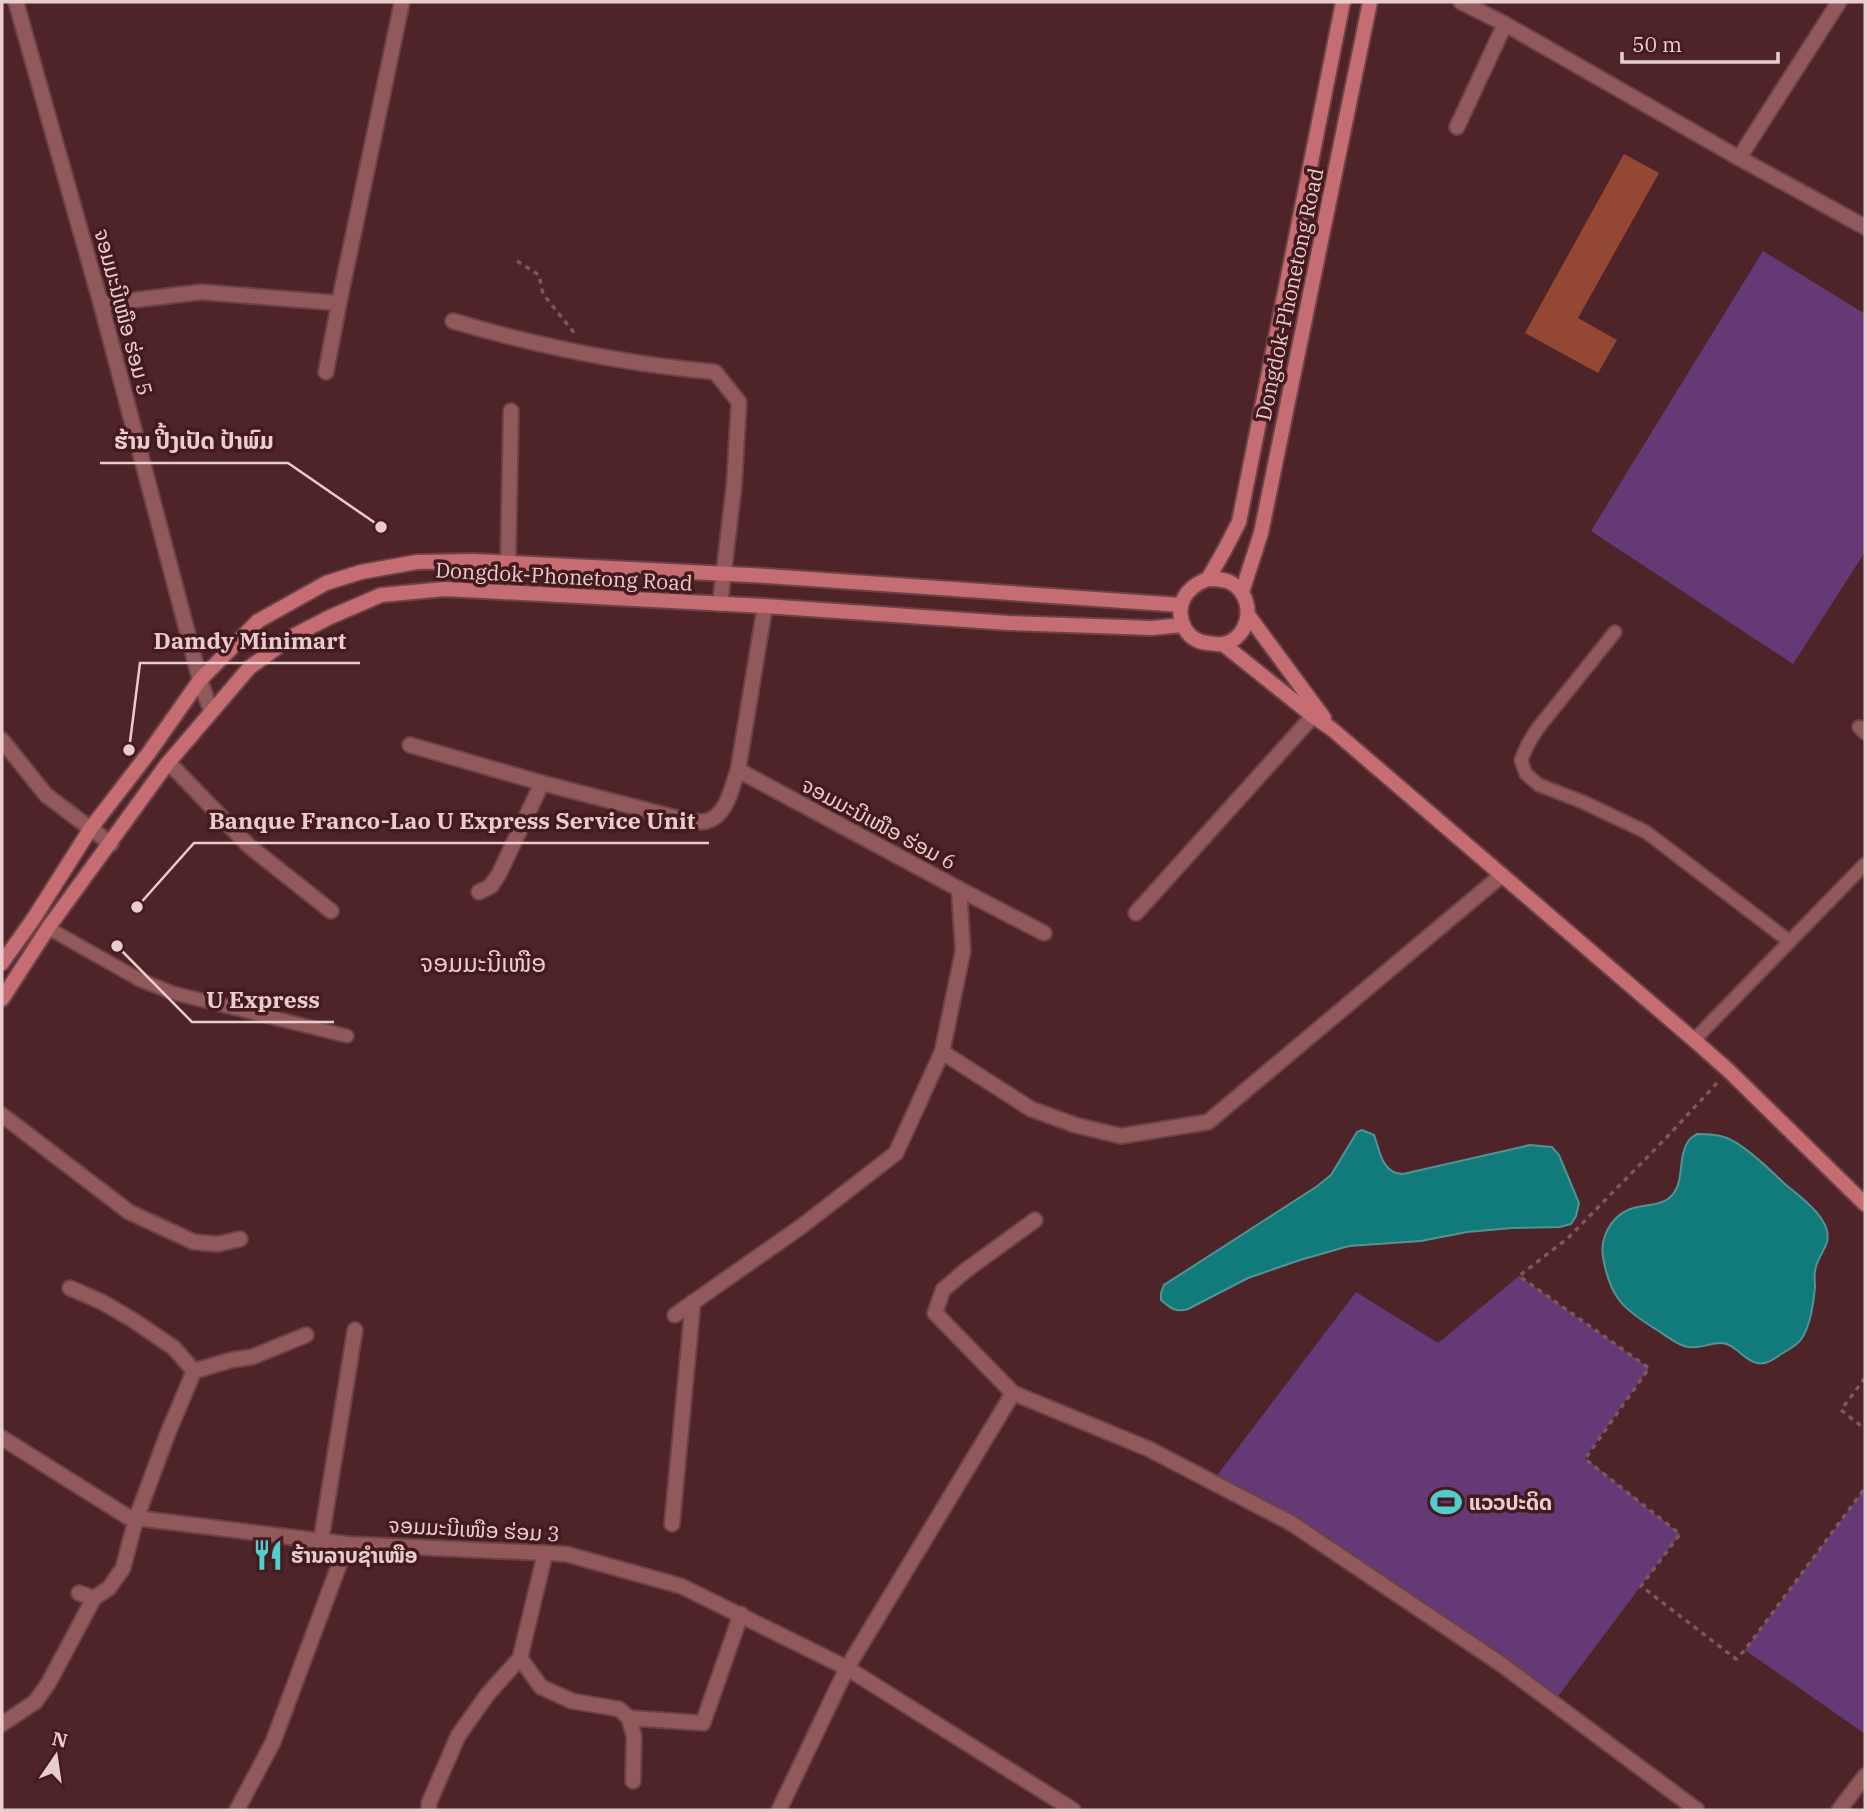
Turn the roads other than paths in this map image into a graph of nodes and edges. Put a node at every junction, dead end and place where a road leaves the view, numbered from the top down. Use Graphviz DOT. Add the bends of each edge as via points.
graph roads {
  1 [pos="402,2"];
  2 [pos="1343,2"];
  3 [pos="1370,2"];
  4 [pos="1461,2"];
  5 [pos="1839,2"];
  6 [pos="11,4"];
  7 [pos="1505,24"];
  8 [pos="1457,127"];
  9 [pos="1739,158"];
  10 [pos="1865,227"];
  11 [pos="339,303"];
  12 [pos="101,304"];
  13 [pos="453,321"];
  14 [pos="326,372"];
  15 [pos="511,411"];
  16 [pos="508,563"];
  17 [pos="724,573"];
  18 [pos="1208,579"];
  19 [pos="1242,592"];
  20 [pos="720,604"];
  21 [pos="1181,605"];
  22 [pos="765,606"];
  23 [pos="1248,615"];
  24 [pos="1183,625"];
  25 [pos="1615,632"];
  26 [pos="1223,644"];
  27 [pos="200,680"];
  28 [pos="211,711"];
  29 [pos="1312,716"];
  30 [pos="1333,730"];
  31 [pos="2,740"];
  32 [pos="410,745"];
  33 [pos="167,764"];
  34 [pos="738,770"];
  35 [pos="541,783"];
  36 [pos="91,828"];
  37 [pos="111,844"];
  38 [pos="1865,864"];
  39 [pos="1502,876"];
  40 [pos="959,890"];
  41 [pos="480,892"];
  42 [pos="331,911"];
  43 [pos="1136,913"];
  44 [pos="48,928"];
  45 [pos="1044,933"];
  46 [pos="1789,941"];
  47 [pos="2,963"];
  48 [pos="2,999"];
  49 [pos="347,1035"];
  50 [pos="1694,1040"];
  51 [pos="942,1052"];
  52 [pos="2,1115"];
  53 [pos="1865,1204"];
  54 [pos="1035,1220"];
  55 [pos="240,1239"];
  56 [pos="70,1289"];
  57 [pos="694,1302"];
  58 [pos="675,1315"];
  59 [pos="355,1330"];
  60 [pos="306,1335"];
  61 [pos="194,1371"];
  62 [pos="1013,1393"];
  63 [pos="2,1438"];
  64 [pos="136,1519"];
  65 [pos="671,1524"];
  66 [pos="321,1541"];
  67 [pos="348,1544"];
  68 [pos="545,1553"];
  69 [pos="79,1593"];
  70 [pos="94,1598"];
  71 [pos="741,1614"];
  72 [pos="520,1658"];
  73 [pos="847,1668"];
  74 [pos="629,1718"];
  75 [pos="2,1724"];
  76 [pos="1865,1776"];
  77 [pos="633,1781"];
  78 [pos="237,1810"];
  79 [pos="429,1810"];
  80 [pos="779,1810"];
  81 [pos="1073,1810"];
  82 [pos="1697,1810"];
  83 [pos="1839,1810"];
  1 -- 11 [label="street"];
  2 -- 18 [label="main road, Dongdok-Phonetong Road" via="1239,522"];
  3 -- 19 [label="main road, Dongdok-Phonetong Road" via="1261,533"];
  4 -- 7 [label="street"];
  5 -- 9 [label="street"];
  6 -- 12 [label="street, ຈອມມະນີເໜືອ ຮ່ອມ 5"];
  7 -- 8 [label="street"];
  7 -- 9 [label="street"];
  9 -- 10 [label="street"];
  11 -- 12 [label="street" via="201,292"];
  11 -- 14 [label="street"];
  12 -- 27 [label="street, ຈອມມະນີເໜືອ ຮ່ອມ 5"];
  13 -- 17 [label="street" via="588,353 715,372 739,402"];
  15 -- 16 [label="street"];
  16 -- 17 [label="main road, Dongdok-Phonetong Road"];
  16 -- 27 [label="main road, Dongdok-Phonetong Road" via="417,562 326,583 258,621"];
  17 -- 20 [label="street"];
  17 -- 21 [label="main road, Dongdok-Phonetong Road"];
  18 -- 19 [label="main road" via="1221,579"];
  18 -- 21 [label="main road, Dongdok-Phonetong Road" via="1195,583"];
  19 -- 23 [label="main road"];
  20 -- 22 [label="main road, Dongdok-Phonetong Road"];
  20 -- 28 [label="main road, Dongdok-Phonetong Road" via="445,589 381,595 293,636 250,667"];
  21 -- 24 [label="main road"];
  22 -- 24 [label="main road, Dongdok-Phonetong Road" via="1009,623"];
  22 -- 34 [label="street"];
  23 -- 26 [label="main road" via="1238,636"];
  23 -- 30 [label="main road"];
  24 -- 26 [label="main road" via="1194,638"];
  25 -- 46 [label="lane" via="1528,744 1521,760 1526,774 1538,785 1646,832"];
  26 -- 29 [label="main road"];
  27 -- 28 [label="street, ຈອມມະນີເໜືອ ຮ່ອມ 5"];
  27 -- 36 [label="main road, Dongdok-Phonetong Road"];
  28 -- 33 [label="main road, Dongdok-Phonetong Road"];
  29 -- 30 [label="main road"];
  29 -- 43 [label="street"];
  30 -- 39 [label="main road"];
  31 -- 36 [label="street" via="46,795"];
  32 -- 35 [label="street"];
  33 -- 37 [label="main road, Dongdok-Phonetong Road"];
  33 -- 42 [label="street" via="249,846"];
  34 -- 35 [label="street" via="725,805 706,822"];
  34 -- 40 [label="street, ຈອມມະນີເໜືອ ຮ່ອມ 6"];
  35 -- 41 [label="street" via="499,874"];
  36 -- 37 [label="street"];
  36 -- 47 [label="main road, Dongdok-Phonetong Road"];
  37 -- 44 [label="main road, Dongdok-Phonetong Road"];
  38 -- 46 [label="lane"];
  39 -- 50 [label="main road"];
  39 -- 51 [label="street" via="1208,1122 1121,1136 1075,1125 1031,1108"];
  40 -- 45 [label="street"];
  40 -- 51 [label="street, ຈອມມະນີເໜືອ ຮ່ອມ 6" via="963,951"];
  44 -- 48 [label="main road, Dongdok-Phonetong Road"];
  44 -- 49 [label="lane" via="140,980 173,993"];
  46 -- 50 [label="lane"];
  50 -- 53 [label="main road"];
  51 -- 57 [label="street, ຈອມມະນີເໜືອ ຮ່ອມ 6" via="896,1153"];
  52 -- 55 [label="street" via="129,1212 194,1242 218,1244"];
  54 -- 62 [label="street" via="943,1290 935,1313"];
  56 -- 61 [label="street" via="133,1320 174,1348"];
  57 -- 58 [label="street, ຈອມມະນີເໜືອ ຮ່ອມ 6"];
  57 -- 65 [label="street"];
  59 -- 66 [label="street"];
  60 -- 61 [label="street" via="252,1357"];
  61 -- 64 [label="street"];
  62 -- 73 [label="street"];
  62 -- 82 [label="street" via="1149,1449 1291,1523 1502,1664"];
  63 -- 64 [label="street, ຈອມມະນີເໜືອ ຮ່ອມ 3"];
  64 -- 66 [label="street, ຈອມມະນີເໜືອ ຮ່ອມ 3"];
  64 -- 70 [label="street" via="122,1568 109,1588"];
  66 -- 67 [label="street, ຈອມມະນີເໜືອ ຮ່ອມ 3"];
  67 -- 68 [label="street, ຈອມມະນີເໜືອ ຮ່ອມ 3"];
  67 -- 78 [label="street" via="273,1742"];
  68 -- 71 [label="street, ຈອມມະນີເໜືອ ຮ່ອມ 3" via="566,1554 681,1586"];
  68 -- 72 [label="street"];
  69 -- 70 [label="street"];
  70 -- 75 [label="street" via="35,1702"];
  71 -- 73 [label="street, ຈອມມະນີເໜືອ ຮ່ອມ 3"];
  71 -- 74 [label="street" via="703,1723"];
  72 -- 74 [label="street" via="541,1686 572,1701 618,1709"];
  72 -- 79 [label="street" via="458,1736"];
  73 -- 80 [label="street"];
  73 -- 81 [label="street, ຈອມມະນີເໜືອ ຮ່ອມ 3"];
  74 -- 77 [label="street" via="634,1736"];
  76 -- 83 [label="street"];
}
